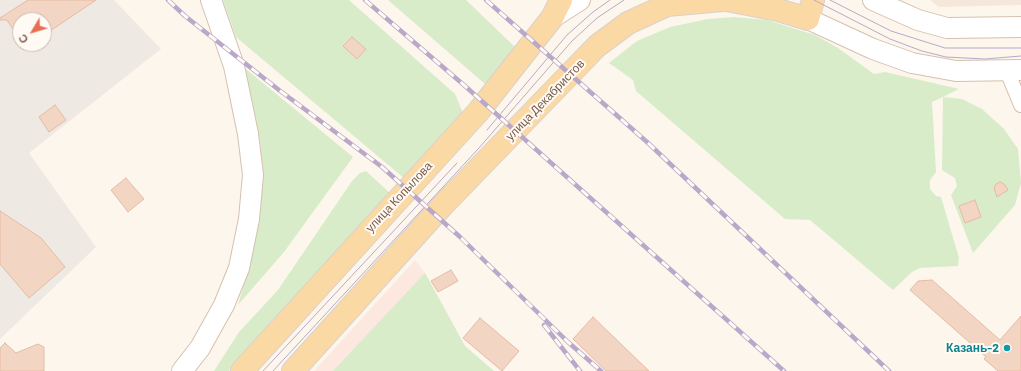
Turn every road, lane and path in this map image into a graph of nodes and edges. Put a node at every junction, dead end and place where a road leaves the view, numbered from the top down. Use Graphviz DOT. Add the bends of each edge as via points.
graph roads {
  1 [pos="211,0"];
  2 [pos="580,0"];
  3 [pos="723,0"];
  4 [pos="727,0"];
  5 [pos="877,1"];
  6 [pos="556,9"];
  7 [pos="811,9"];
  8 [pos="1021,27"];
  9 [pos="1014,70"];
  10 [pos="1021,105"];
  11 [pos="182,371"];
  12 [pos="242,371"];
  13 [pos="293,371"];
  1 -- 11 [label="main road" via="234,66 247,126 253,174 251,204 239,268 216,321"];
  2 -- 6 [label="main road"];
  3 -- 13 [label="main road, улица Декабристов" via="667,5 628,23 597,46 398,255"];
  4 -- 7 [label="main road" via="778,10"];
  5 -- 8 [label="main road" via="918,20 947,28"];
  6 -- 12 [label="main road, улица Копылова" via="478,112"];
  7 -- 9 [label="main road" via="872,49 912,63 956,71"];
  9 -- 10 [label="street"];
}
